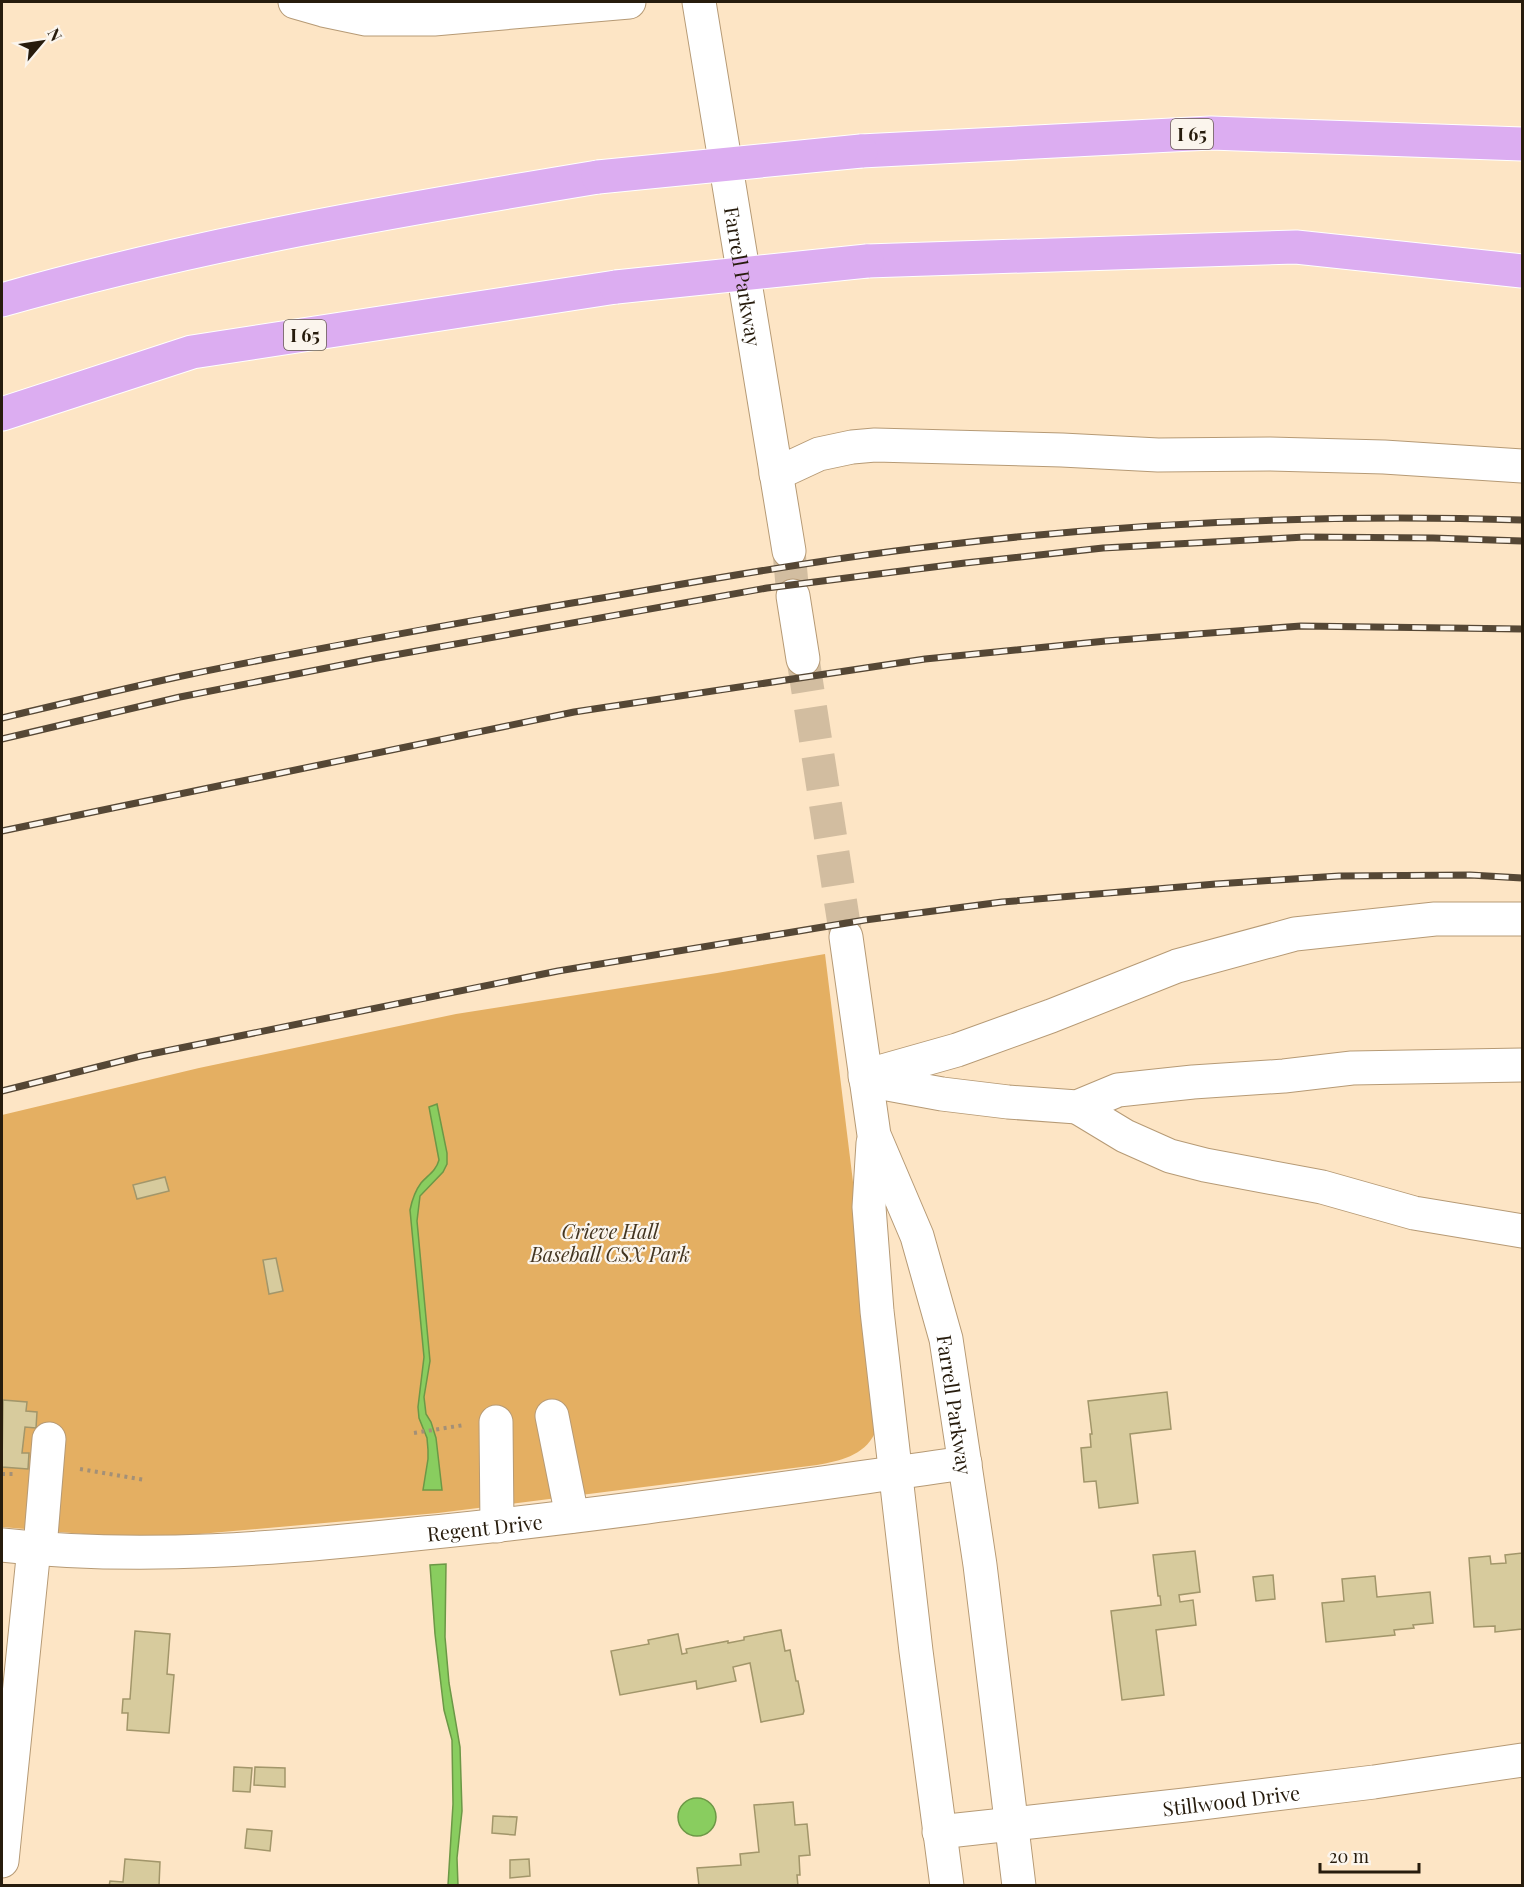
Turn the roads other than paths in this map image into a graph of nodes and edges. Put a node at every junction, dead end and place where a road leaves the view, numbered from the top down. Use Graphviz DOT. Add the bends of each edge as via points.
graph roads {
  1 [pos="295,2"];
  2 [pos="629,2"];
  3 [pos="699,2"];
  4 [pos="1522,144"];
  5 [pos="1522,271"];
  6 [pos="2,300"];
  7 [pos="2,414"];
  8 [pos="1522,466"];
  9 [pos="776,474"];
  10 [pos="789,551"];
  11 [pos="793,596"];
  12 [pos="803,659"];
  13 [pos="1522,919"];
  14 [pos="846,936"];
  15 [pos="1522,1065"];
  16 [pos="866,1078"];
  17 [pos="1077,1107"];
  18 [pos="874,1135"];
  19 [pos="1522,1231"];
  20 [pos="552,1416"];
  21 [pos="496,1422"];
  22 [pos="48,1451"];
  23 [pos="965,1463"];
  24 [pos="895,1473"];
  25 [pos="572,1516"];
  26 [pos="497,1526"];
  27 [pos="2,1545"];
  28 [pos="37,1548"];
  29 [pos="1522,1760"];
  30 [pos="1011,1824"];
  31 [pos="939,1832"];
  32 [pos="2,1861"];
  33 [pos="947,1886"];
  34 [pos="1018,1886"];
  1 -- 2 [label="street" via="366,19 434,19"];
  3 -- 9 [label="street, Farrell Parkway"];
  4 -- 6 [label="highway, I 65, bridge" via="1211,133 861,151 598,177 255,239"];
  5 -- 7 [label="highway, I 65, bridge" via="1296,248 867,261 616,287 192,352"];
  8 -- 9 [label="street" via="1384,457 875,446 819,454"];
  9 -- 10 [label="street, Farrell Parkway"];
  11 -- 12 [label="street"];
  13 -- 16 [label="street" via="1435,920 1295,934 1177,966 1052,1016"];
  14 -- 16 [label="street, Farrell Parkway"];
  15 -- 17 [label="street" via="1352,1068 1193,1082 1118,1090"];
  16 -- 17 [label="street" via="942,1094"];
  16 -- 18 [label="street, Farrell Parkway"];
  17 -- 19 [label="street" via="1125,1136 1170,1156 1322,1187 1414,1213"];
  18 -- 23 [label="street, Farrell Parkway" via="930,1275 946,1339"];
  18 -- 24 [label="street" via="869,1207"];
  20 -- 25 [label="street"];
  21 -- 26 [label="street"];
  22 -- 28 [label="street"];
  23 -- 24 [label="street, Regent Drive"];
  23 -- 30 [label="street, Farrell Parkway"];
  24 -- 25 [label="street, Regent Drive"];
  24 -- 31 [label="street"];
  25 -- 26 [label="street, Regent Drive"];
  26 -- 28 [label="street, Regent Drive" via="228,1550"];
  27 -- 28 [label="street, Regent Drive"];
  28 -- 32 [label="street"];
  29 -- 30 [label="street, Stillwood Drive" via="1232,1800"];
  30 -- 31 [label="street, Stillwood Drive"];
  30 -- 34 [label="street, Farrell Parkway"];
  31 -- 33 [label="street"];
}
